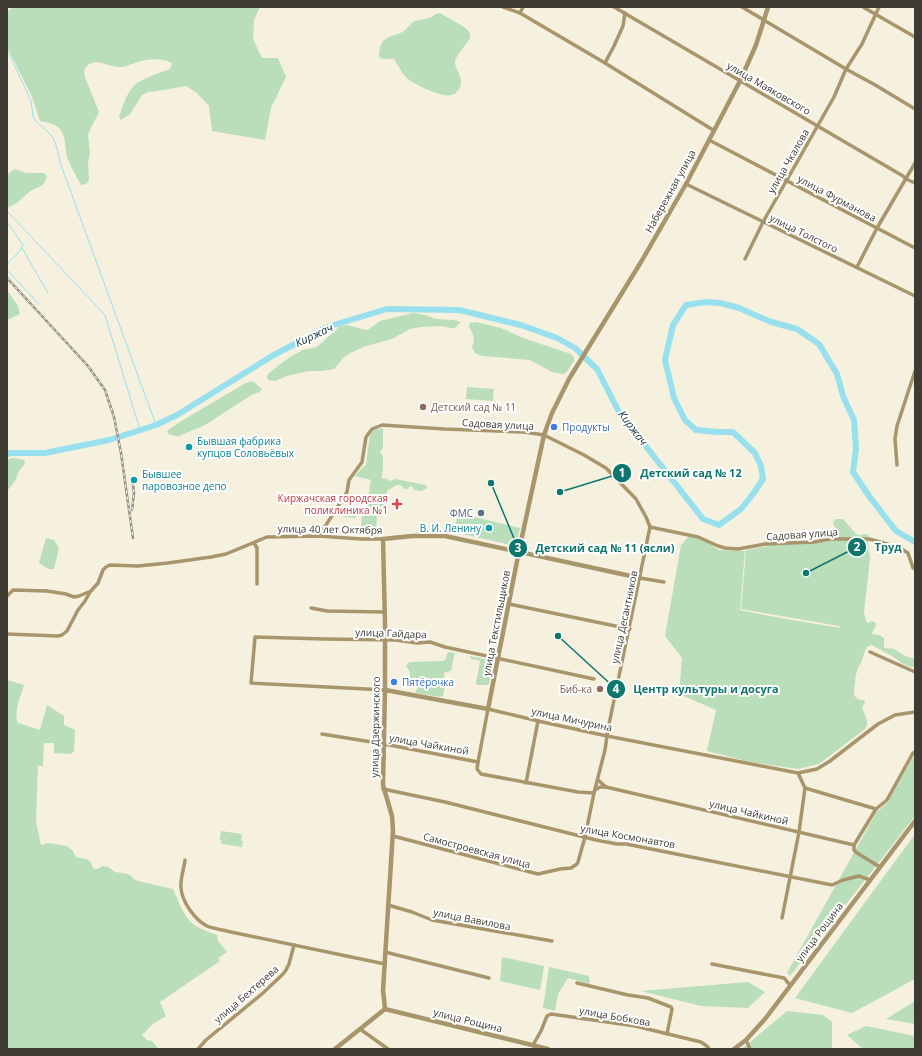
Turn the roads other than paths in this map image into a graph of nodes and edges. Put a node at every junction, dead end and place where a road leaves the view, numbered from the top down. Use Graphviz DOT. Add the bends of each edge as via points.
graph roads {
  1 [pos="503,7"];
  2 [pos="523,7"];
  3 [pos="614,7"];
  4 [pos="742,7"];
  5 [pos="768,7"];
  6 [pos="863,7"];
  7 [pos="879,7"];
  8 [pos="520,13"];
  9 [pos="625,13"];
  10 [pos="875,14"];
  11 [pos="764,20"];
  12 [pos="915,38"];
  13 [pos="605,63"];
  14 [pos="846,69"];
  15 [pos="740,81"];
  16 [pos="915,109"];
  17 [pos="817,126"];
  18 [pos="713,130"];
  19 [pos="708,140"];
  20 [pos="915,163"];
  21 [pos="906,179"];
  22 [pos="786,180"];
  23 [pos="915,183"];
  24 [pos="686,184"];
  25 [pos="763,222"];
  26 [pos="877,228"];
  27 [pos="915,248"];
  28 [pos="745,259"];
  29 [pos="857,267"];
  30 [pos="915,296"];
  31 [pos="915,371"];
  32 [pos="572,375"];
  33 [pos="544,435"];
  34 [pos="897,465"];
  35 [pos="650,528"];
  36 [pos="319,536"];
  37 [pos="383,539"];
  38 [pos="254,543"];
  39 [pos="519,552"];
  40 [pos="915,569"];
  41 [pos="640,578"];
  42 [pos="664,582"];
  43 [pos="257,584"];
  44 [pos="91,591"];
  45 [pos="7,596"];
  46 [pos="510,604"];
  47 [pos="311,608"];
  48 [pos="384,612"];
  49 [pos="630,629"];
  50 [pos="7,634"];
  51 [pos="385,640"];
  52 [pos="870,652"];
  53 [pos="498,658"];
  54 [pos="915,672"];
  55 [pos="594,679"];
  56 [pos="251,683"];
  57 [pos="385,690"];
  58 [pos="488,710"];
  59 [pos="915,712"];
  60 [pos="538,721"];
  61 [pos="322,734"];
  62 [pos="607,736"];
  63 [pos="384,744"];
  64 [pos="915,752"];
  65 [pos="478,762"];
  66 [pos="798,773"];
  67 [pos="598,780"];
  68 [pos="526,783"];
  69 [pos="606,787"];
  70 [pos="805,788"];
  71 [pos="383,789"];
  72 [pos="594,791"];
  73 [pos="876,809"];
  74 [pos="915,821"];
  75 [pos="798,832"];
  76 [pos="393,836"];
  77 [pos="585,837"];
  78 [pos="854,845"];
  79 [pos="185,860"];
  80 [pos="880,867"];
  81 [pos="790,876"];
  82 [pos="870,880"];
  83 [pos="388,905"];
  84 [pos="782,918"];
  85 [pos="552,941"];
  86 [pos="294,944"];
  87 [pos="385,952"];
  88 [pos="385,964"];
  89 [pos="712,964"];
  90 [pos="488,978"];
  91 [pos="577,983"];
  92 [pos="790,985"];
  93 [pos="384,1009"];
  94 [pos="360,1029"];
  95 [pos="667,1034"];
  96 [pos="746,1040"];
  97 [pos="533,1045"];
  98 [pos="198,1049"];
  99 [pos="335,1049"];
  100 [pos="388,1049"];
  101 [pos="548,1049"];
  102 [pos="709,1049"];
  103 [pos="734,1049"];
  104 [pos="750,1049"];
  1 -- 8 [label="street"];
  2 -- 8 [label="street"];
  3 -- 9 [label="street, улица Маяковского"];
  4 -- 11 [label="street"];
  5 -- 11 [label="street, Набережная улица"];
  6 -- 10 [label="street"];
  7 -- 10 [label="street, улица Чкалова"];
  8 -- 13 [label="street"];
  9 -- 13 [label="street" via="623,26"];
  9 -- 15 [label="street, улица Маяковского"];
  10 -- 12 [label="street"];
  10 -- 14 [label="street, улица Чкалова" via="862,44"];
  11 -- 14 [label="street"];
  11 -- 15 [label="street, Набережная улица"];
  13 -- 18 [label="street"];
  14 -- 16 [label="street"];
  14 -- 17 [label="street, улица Чкалова" via="834,97"];
  15 -- 17 [label="street, улица Маяковского"];
  15 -- 18 [label="street, Набережная улица"];
  17 -- 21 [label="street, улица Маяковского"];
  17 -- 22 [label="street, улица Чкалова"];
  18 -- 19 [label="street, Набережная улица"];
  19 -- 22 [label="street, улица Фурманова"];
  19 -- 24 [label="street, Набережная улица"];
  20 -- 21 [label="street"];
  21 -- 23 [label="street, улица Маяковского"];
  21 -- 26 [label="street"];
  22 -- 25 [label="street, улица Чкалова"];
  22 -- 26 [label="street, улица Фурманова"];
  24 -- 25 [label="street, улица Толстого"];
  24 -- 32 [label="street, Набережная улица"];
  25 -- 28 [label="street, улица Чкалова"];
  25 -- 29 [label="street, улица Толстого"];
  26 -- 27 [label="street, улица Фурманова"];
  26 -- 29 [label="street"];
  29 -- 30 [label="street, улица Толстого"];
  31 -- 34 [label="street" via="897,426"];
  32 -- 33 [label="street, улица Текстильщиков"];
  33 -- 35 [label="street, Садовая улица" via="606,468 636,499"];
  33 -- 36 [label="street, Садовая улица" via="382,425 372,429 366,437 362,462 349,480 347,492"];
  33 -- 39 [label="street, улица Текстильщиков"];
  35 -- 40 [label="street, Садовая улица" via="698,537 725,548 830,539 869,539 900,548 908,553"];
  35 -- 41 [label="street, улица Десантников"];
  36 -- 37 [label="street, улица 40 лет Октября" via="361,540"];
  36 -- 38 [label="street, улица 40 лет Октября" via="267,537"];
  37 -- 39 [label="street, улица 40 лет Октября" via="445,536"];
  37 -- 48 [label="street, улица Дзержинского"];
  38 -- 43 [label="street"];
  38 -- 44 [label="street, улица 40 лет Октября" via="211,557 138,566 110,565 103,570 98,583"];
  39 -- 41 [label="street, улица 40 лет Октября"];
  39 -- 46 [label="street, улица Текстильщиков"];
  41 -- 42 [label="street, улица 40 лет Октября"];
  41 -- 49 [label="street, улица Десантников"];
  44 -- 45 [label="street" via="74,597 47,590 13,590"];
  44 -- 50 [label="street" via="62,635"];
  46 -- 49 [label="street"];
  46 -- 53 [label="street, улица Текстильщиков"];
  47 -- 48 [label="street" via="327,611"];
  48 -- 51 [label="street, улица Дзержинского"];
  49 -- 62 [label="street, улица Десантников"];
  51 -- 53 [label="street, улица Гайдара" via="430,642"];
  51 -- 56 [label="street, улица Гайдара" via="255,637"];
  51 -- 57 [label="street, улица Дзержинского"];
  52 -- 54 [label="street"];
  53 -- 55 [label="street, улица Гайдара"];
  53 -- 58 [label="street, улица Текстильщиков"];
  56 -- 57 [label="street, улица Мичурина"];
  57 -- 58 [label="street, улица Мичурина"];
  57 -- 63 [label="street, улица Дзержинского"];
  58 -- 60 [label="street, улица Мичурина"];
  58 -- 65 [label="street, улица Текстильщиков"];
  59 -- 66 [label="street" via="895,714 817,769"];
  60 -- 62 [label="street, улица Мичурина"];
  60 -- 68 [label="street"];
  61 -- 63 [label="street, улица Чайкиной"];
  62 -- 66 [label="street, улица Мичурина"];
  62 -- 67 [label="street, улица Десантников"];
  63 -- 65 [label="street, улица Чайкиной"];
  63 -- 71 [label="street, улица Дзержинского"];
  64 -- 73 [label="street" via="887,800"];
  65 -- 68 [label="street, улица Чайкиной" via="477,769 481,774"];
  66 -- 70 [label="street"];
  67 -- 69 [label="street, улица Чайкиной"];
  67 -- 72 [label="street, улица Десантников"];
  68 -- 72 [label="street, улица Чайкиной" via="578,792"];
  69 -- 72 [label="street, улица Чайкиной"];
  69 -- 75 [label="street, улица Чайкиной"];
  70 -- 73 [label="street"];
  70 -- 75 [label="street"];
  71 -- 76 [label="street, улица Дзержинского" via="392,816"];
  71 -- 77 [label="street, улица Космонавтов" via="438,800"];
  72 -- 77 [label="street"];
  73 -- 78 [label="street"];
  74 -- 80 [label="street, улица Рощина"];
  75 -- 78 [label="street, улица Чайкиной"];
  75 -- 81 [label="street"];
  76 -- 77 [label="street, Самостроевская улица" via="538,874 571,868 577,864"];
  76 -- 83 [label="street, улица Дзержинского"];
  77 -- 81 [label="street, улица Космонавтов"];
  78 -- 80 [label="street" via="857,853"];
  79 -- 86 [label="street" via="181,889 189,908 200,921 215,928"];
  80 -- 82 [label="street, улица Рощина"];
  81 -- 82 [label="street, улица Космонавтов" via="832,885 859,876"];
  81 -- 84 [label="street"];
  82 -- 92 [label="street, улица Рощина"];
  83 -- 85 [label="street, улица Вавилова" via="432,920"];
  83 -- 87 [label="street, улица Дзержинского"];
  86 -- 88 [label="street"];
  86 -- 98 [label="street, улица Бехтерева" via="289,964 283,974"];
  87 -- 88 [label="street, улица Дзержинского"];
  87 -- 90 [label="street"];
  88 -- 93 [label="street, улица Дзержинского"];
  89 -- 92 [label="street" via="784,978"];
  91 -- 95 [label="street" via="648,998 671,1006"];
  92 -- 96 [label="street, улица Рощина"];
  93 -- 94 [label="street"];
  93 -- 97 [label="street, улица Рощина"];
  94 -- 99 [label="street"];
  94 -- 100 [label="street"];
  95 -- 97 [label="street, улица Бобкова" via="635,1026 551,1014 547,1016"];
  95 -- 102 [label="street, улица Бобкова" via="701,1042"];
  96 -- 103 [label="street, улица Рощина"];
  96 -- 104 [label="street"];
  97 -- 101 [label="street, улица Рощина"];
}
